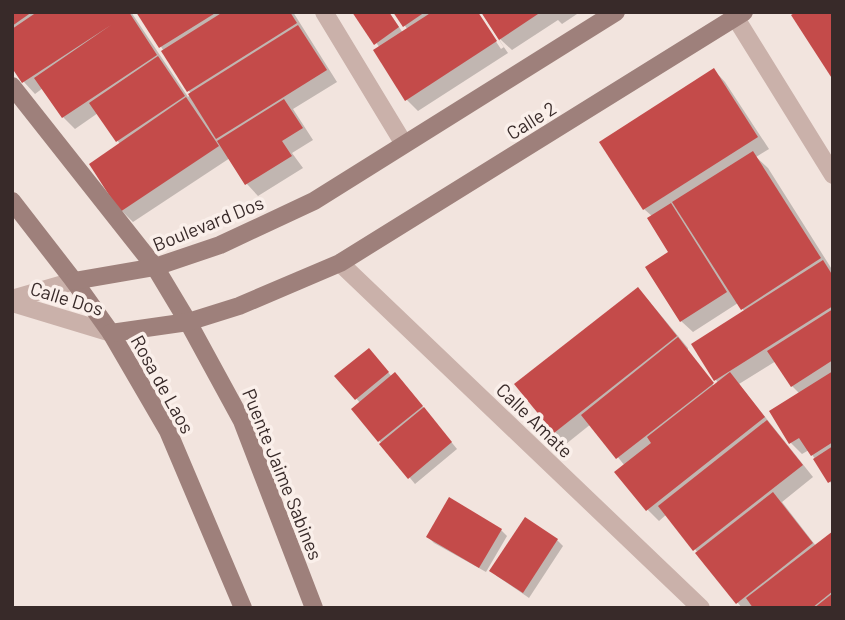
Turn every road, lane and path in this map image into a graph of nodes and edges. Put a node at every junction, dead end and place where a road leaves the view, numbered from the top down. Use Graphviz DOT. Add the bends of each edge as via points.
graph roads {
  1 [pos="324,12"];
  2 [pos="616,12"];
  3 [pos="737,14"];
  4 [pos="12,86"];
  5 [pos="404,144"];
  6 [pos="833,175"];
  7 [pos="12,201"];
  8 [pos="340,263"];
  9 [pos="155,267"];
  10 [pos="74,281"];
  11 [pos="12,301"];
  12 [pos="188,322"];
  13 [pos="111,333"];
  14 [pos="243,608"];
  15 [pos="314,608"];
  16 [pos="701,608"];
  1 -- 5 [label="street"];
  2 -- 5 [label="street"];
  3 -- 6 [label="street"];
  3 -- 8 [label="street, Calle 2"];
  4 -- 9 [label="street"];
  5 -- 9 [label="street, Boulevard Dos" via="314,201 220,245"];
  7 -- 10 [label="street, Rosa de Laos"];
  8 -- 12 [label="street" via="239,306"];
  8 -- 16 [label="street, Calle Amate"];
  9 -- 10 [label="street, Boulevard Dos"];
  9 -- 12 [label="street, Puente Jaime Sabines"];
  10 -- 11 [label="street, Calle Dos"];
  10 -- 13 [label="street, Rosa de Laos"];
  11 -- 13 [label="street, Calle Dos"];
  12 -- 13 [label="street"];
  12 -- 15 [label="street, Puente Jaime Sabines" via="242,421"];
  13 -- 14 [label="street, Rosa de Laos" via="168,430"];
}
